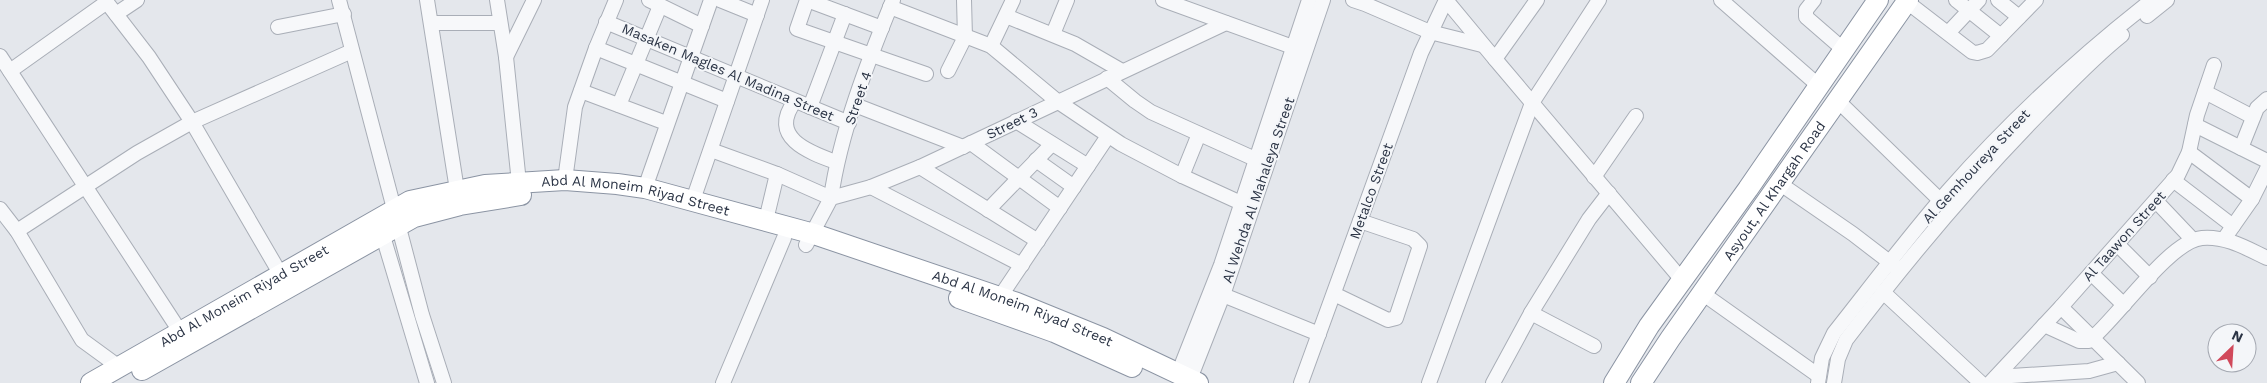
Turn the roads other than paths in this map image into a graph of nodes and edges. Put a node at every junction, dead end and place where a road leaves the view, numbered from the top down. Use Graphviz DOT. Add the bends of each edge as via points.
graph roads {
  1 [pos="137,0"];
  2 [pos="339,0"];
  3 [pos="427,0"];
  4 [pos="496,0"];
  5 [pos="534,0"];
  6 [pos="616,0"];
  7 [pos="711,0"];
  8 [pos="720,0"];
  9 [pos="762,0"];
  10 [pos="807,0"];
  11 [pos="964,0"];
  12 [pos="1013,0"];
  13 [pos="1066,0"];
  14 [pos="1163,0"];
  15 [pos="1309,0"];
  16 [pos="1323,0"];
  17 [pos="1446,0"];
  18 [pos="1537,0"];
  19 [pos="1599,0"];
  20 [pos="1814,0"];
  21 [pos="1878,0"];
  22 [pos="1956,0"];
  23 [pos="1979,0"];
  24 [pos="1998,0"];
  25 [pos="2036,0"];
  26 [pos="2152,0"];
  27 [pos="2167,0"];
  28 [pos="106,1"];
  29 [pos="1360,1"];
  30 [pos="1724,1"];
  31 [pos="1908,1"];
  32 [pos="654,3"];
  33 [pos="892,4"];
  34 [pos="1969,11"];
  35 [pos="116,14"];
  36 [pos="344,14"];
  37 [pos="844,14"];
  38 [pos="757,15"];
  39 [pos="1006,16"];
  40 [pos="2019,17"];
  41 [pos="2136,18"];
  42 [pos="606,22"];
  43 [pos="431,23"];
  44 [pos="500,23"];
  45 [pos="1226,23"];
  46 [pos="702,26"];
  47 [pos="278,27"];
  48 [pos="882,28"];
  49 [pos="1430,32"];
  50 [pos="1948,33"];
  51 [pos="1053,34"];
  52 [pos="2000,36"];
  53 [pos="965,37"];
  54 [pos="647,39"];
  55 [pos="834,42"];
  56 [pos="1482,45"];
  57 [pos="990,46"];
  58 [pos="596,48"];
  59 [pos="1299,50"];
  60 [pos="1844,50"];
  61 [pos="352,51"];
  62 [pos="872,55"];
  63 [pos="0,56"];
  64 [pos="506,57"];
  65 [pos="690,57"];
  66 [pos="1495,59"];
  67 [pos="636,64"];
  68 [pos="2214,64"];
  69 [pos="10,71"];
  70 [pos="948,71"];
  71 [pos="1122,71"];
  72 [pos="926,74"];
  73 [pos="736,76"];
  74 [pos="1107,78"];
  75 [pos="681,82"];
  76 [pos="1818,86"];
  77 [pos="581,90"];
  78 [pos="2205,92"];
  79 [pos="1837,100"];
  80 [pos="2267,100"];
  81 [pos="727,101"];
  82 [pos="795,101"];
  83 [pos="1058,101"];
  84 [pos="1532,103"];
  85 [pos="855,105"];
  86 [pos="619,106"];
  87 [pos="810,107"];
  88 [pos="1636,116"];
  89 [pos="2252,117"];
  90 [pos="1016,121"];
  91 [pos="192,122"];
  92 [pos="666,123"];
  93 [pos="849,123"];
  94 [pos="2195,125"];
  95 [pos="1198,134"];
  96 [pos="1108,136"];
  97 [pos="1052,144"];
  98 [pos="967,145"];
  99 [pos="2241,148"];
  100 [pos="710,150"];
  101 [pos="2189,152"];
  102 [pos="1256,158"];
  103 [pos="1036,160"];
  104 [pos="2267,161"];
  105 [pos="836,162"];
  106 [pos="1088,166"];
  107 [pos="920,167"];
  108 [pos="2267,169"];
  109 [pos="777,174"];
  110 [pos="1182,176"];
  111 [pos="1019,177"];
  112 [pos="1594,177"];
  113 [pos="565,180"];
  114 [pos="2173,180"];
  115 [pos="520,183"];
  116 [pos="1779,183"];
  117 [pos="87,187"];
  118 [pos="871,187"];
  119 [pos="1074,187"];
  120 [pos="645,188"];
  121 [pos="457,190"];
  122 [pos="1609,193"];
  123 [pos="831,198"];
  124 [pos="2252,199"];
  125 [pos="693,200"];
  126 [pos="2156,201"];
  127 [pos="1945,205"];
  128 [pos="1247,206"];
  129 [pos="1060,208"];
  130 [pos="0,209"];
  131 [pos="988,210"];
  132 [pos="766,220"];
  133 [pos="1360,221"];
  134 [pos="388,222"];
  135 [pos="2233,226"];
  136 [pos="17,231"];
  137 [pos="784,238"];
  138 [pos="2224,239"];
  139 [pos="810,240"];
  140 [pos="2193,240"];
  141 [pos="1038,242"];
  142 [pos="2117,244"];
  143 [pos="2267,258"];
  144 [pos="1022,265"];
  145 [pos="1896,267"];
  146 [pos="2091,273"];
  147 [pos="281,275"];
  148 [pos="2150,277"];
  149 [pos="1682,280"];
  150 [pos="1883,292"];
  151 [pos="1702,293"];
  152 [pos="1334,294"];
  153 [pos="1222,295"];
  154 [pos="1000,297"];
  155 [pos="2124,305"];
  156 [pos="2061,307"];
  157 [pos="236,308"];
  158 [pos="1531,313"];
  159 [pos="2044,325"];
  160 [pos="1319,334"];
  161 [pos="1080,335"];
  162 [pos="184,338"];
  163 [pos="2093,338"];
  164 [pos="1594,346"];
  165 [pos="1196,347"];
  166 [pos="1836,369"];
  167 [pos="2123,373"];
  168 [pos="119,375"];
  169 [pos="1819,375"];
  170 [pos="2080,377"];
  171 [pos="2032,379"];
  172 [pos="1183,380"];
  173 [pos="1993,380"];
  174 [pos="91,383"];
  175 [pos="427,383"];
  176 [pos="444,383"];
  177 [pos="723,383"];
  178 [pos="1301,383"];
  179 [pos="1429,383"];
  180 [pos="1493,383"];
  181 [pos="1614,383"];
  182 [pos="1641,383"];
  183 [pos="1834,383"];
  184 [pos="1981,383"];
  185 [pos="2138,383"];
  1 -- 35 [label="street"];
  2 -- 36 [label="street"];
  3 -- 43 [label="street"];
  4 -- 44 [label="street"];
  5 -- 64 [label="street"];
  6 -- 42 [label="street"];
  7 -- 46 [label="street"];
  8 -- 38 [label="street"];
  9 -- 38 [label="street"];
  10 -- 37 [label="street"];
  10 -- 55 [label="street" via="797,29"];
  11 -- 53 [label="street"];
  12 -- 39 [label="street"];
  13 -- 51 [label="street"];
  14 -- 45 [label="street"];
  15 -- 59 [label="street, Al Wehda Al Mahaleya Street"];
  16 -- 59 [label="street, Al Wehda Al Mahaleya Street"];
  17 -- 49 [label="street, Metalco Street"];
  17 -- 56 [label="street"];
  18 -- 66 [label="street"];
  19 -- 84 [label="street"];
  20 -- 60 [label="street" via="1806,10 1806,17"];
  21 -- 60 [label="highway, Asyout, Al Khargah Road"];
  22 -- 34 [label="street"];
  23 -- 34 [label="street"];
  24 -- 40 [label="street"];
  25 -- 40 [label="street"];
  26 -- 41 [label="street, Al Gemhoureya Street"];
  27 -- 41 [label="street, Al Gemhoureya Street"];
  28 -- 35 [label="street"];
  28 -- 69 [label="street"];
  29 -- 49 [label="street"];
  30 -- 76 [label="street"];
  31 -- 50 [label="street"];
  31 -- 79 [label="highway, Asyout, Al Khargah Road"];
  32 -- 46 [label="street"];
  32 -- 54 [label="street"];
  33 -- 48 [label="street, Street 4"];
  33 -- 53 [label="street"];
  34 -- 50 [label="street"];
  34 -- 52 [label="street"];
  35 -- 91 [label="street"];
  36 -- 47 [label="street"];
  36 -- 61 [label="street"];
  37 -- 48 [label="street"];
  37 -- 55 [label="street"];
  38 -- 73 [label="street"];
  39 -- 51 [label="street"];
  39 -- 57 [label="street"];
  40 -- 52 [label="street"];
  41 -- 127 [label="street, Al Gemhoureya Street" via="2064,81"];
  42 -- 54 [label="street, Masaken Magles Al Madina Street"];
  42 -- 58 [label="street"];
  43 -- 44 [label="street"];
  43 -- 121 [label="street"];
  44 -- 64 [label="street"];
  45 -- 59 [label="street"];
  45 -- 71 [label="street, Street 3"];
  46 -- 65 [label="street"];
  48 -- 62 [label="street, Street 4"];
  49 -- 56 [label="street"];
  49 -- 133 [label="street, Metalco Street"];
  50 -- 52 [label="street" via="1977,53 1987,50"];
  51 -- 71 [label="street"];
  53 -- 57 [label="street"];
  53 -- 70 [label="street"];
  54 -- 65 [label="street, Masaken Magles Al Madina Street"];
  54 -- 67 [label="street"];
  55 -- 62 [label="street"];
  55 -- 87 [label="street"];
  56 -- 66 [label="street"];
  57 -- 83 [label="street"];
  58 -- 67 [label="street"];
  58 -- 77 [label="street"];
  59 -- 102 [label="street, Al Wehda Al Mahaleya Street"];
  59 -- 128 [label="street, Al Wehda Al Mahaleya Street"];
  60 -- 76 [label="highway, Asyout, Al Khargah Road"];
  61 -- 91 [label="street"];
  61 -- 134 [label="street" via="389,185"];
  62 -- 72 [label="street"];
  62 -- 85 [label="street, Street 4"];
  63 -- 69 [label="street"];
  64 -- 115 [label="street"];
  65 -- 73 [label="street, Masaken Magles Al Madina Street"];
  65 -- 75 [label="street"];
  66 -- 84 [label="street"];
  67 -- 75 [label="street"];
  67 -- 86 [label="street"];
  68 -- 78 [label="street, Al Taawon Street"];
  69 -- 117 [label="street"];
  71 -- 74 [label="street, Street 3"];
  73 -- 81 [label="street"];
  73 -- 82 [label="street, Masaken Magles Al Madina Street"];
  74 -- 83 [label="street, Street 3"];
  74 -- 95 [label="street" via="1151,112"];
  75 -- 81 [label="street"];
  75 -- 92 [label="street"];
  76 -- 149 [label="highway, Asyout, Al Khargah Road"];
  77 -- 86 [label="street"];
  77 -- 113 [label="street" via="572,124"];
  78 -- 89 [label="street"];
  78 -- 94 [label="street, Al Taawon Street"];
  79 -- 116 [label="highway, Asyout, Al Khargah Road"];
  79 -- 127 [label="street"];
  80 -- 89 [label="street" via="2261,103"];
  81 -- 100 [label="street"];
  82 -- 87 [label="street, Masaken Magles Al Madina Street"];
  82 -- 105 [label="street" via="786,117 790,136 795,143"];
  83 -- 90 [label="street, Street 3"];
  83 -- 96 [label="street"];
  84 -- 112 [label="street"];
  84 -- 179 [label="street"];
  85 -- 93 [label="street, Street 4"];
  85 -- 98 [label="street"];
  86 -- 92 [label="street"];
  87 -- 93 [label="street, Masaken Magles Al Madina Street"];
  88 -- 112 [label="street"];
  89 -- 99 [label="street"];
  90 -- 97 [label="street"];
  90 -- 98 [label="street, Street 3"];
  91 -- 117 [label="street" via="137,152"];
  91 -- 147 [label="street"];
  92 -- 120 [label="street"];
  93 -- 105 [label="street, Street 4"];
  94 -- 99 [label="street"];
  94 -- 101 [label="street, Al Taawon Street"];
  95 -- 102 [label="street"];
  95 -- 110 [label="street"];
  96 -- 106 [label="street"];
  96 -- 110 [label="street"];
  97 -- 103 [label="street"];
  97 -- 106 [label="street"];
  98 -- 107 [label="street, Street 3"];
  98 -- 111 [label="street"];
  99 -- 104 [label="street"];
  100 -- 109 [label="street"];
  100 -- 125 [label="street"];
  101 -- 114 [label="street, Al Taawon Street"];
  101 -- 124 [label="street"];
  102 -- 128 [label="street, Al Wehda Al Mahaleya Street"];
  103 -- 111 [label="street"];
  103 -- 119 [label="street"];
  105 -- 123 [label="street, Street 4"];
  106 -- 119 [label="street"];
  107 -- 118 [label="street, Street 3"];
  107 -- 131 [label="street"];
  108 -- 124 [label="street"];
  109 -- 123 [label="street"];
  109 -- 132 [label="street"];
  110 -- 128 [label="street"];
  111 -- 129 [label="street"];
  111 -- 131 [label="street"];
  112 -- 122 [label="street"];
  113 -- 115 [label="highway, Abd Al Moneim Riyad Street"];
  113 -- 120 [label="highway, Abd Al Moneim Riyad Street"];
  114 -- 126 [label="street, Al Taawon Street"];
  114 -- 135 [label="street"];
  115 -- 121 [label="highway, Abd Al Moneim Riyad Street"];
  116 -- 145 [label="street"];
  116 -- 151 [label="highway, Asyout, Al Khargah Road"];
  117 -- 136 [label="street"];
  117 -- 162 [label="street"];
  118 -- 123 [label="street, Street 3"];
  118 -- 144 [label="street"];
  119 -- 129 [label="street"];
  120 -- 125 [label="highway, Abd Al Moneim Riyad Street"];
  121 -- 134 [label="highway, Abd Al Moneim Riyad Street" via="410,201"];
  122 -- 149 [label="street"];
  122 -- 158 [label="street" via="1589,219"];
  123 -- 139 [label="street"];
  124 -- 135 [label="street"];
  125 -- 132 [label="highway, Abd Al Moneim Riyad Street"];
  126 -- 140 [label="street"];
  126 -- 142 [label="street, Al Taawon Street"];
  127 -- 145 [label="street, Al Gemhoureya Street"];
  128 -- 153 [label="street, Al Wehda Al Mahaleya Street"];
  128 -- 165 [label="street, Al Wehda Al Mahaleya Street" via="1216,280"];
  129 -- 141 [label="street"];
  130 -- 136 [label="street"];
  131 -- 141 [label="street"];
  132 -- 139 [label="highway, Abd Al Moneim Riyad Street"];
  133 -- 152 [label="street, Metalco Street"];
  133 -- 152 [label="street" via="1413,240 1420,246 1396,318 1388,320"];
  134 -- 137 [label="highway, Abd Al Moneim Riyad Street" via="490,199 588,193 666,204"];
  134 -- 147 [label="highway, Abd Al Moneim Riyad Street"];
  134 -- 157 [label="highway, Abd Al Moneim Riyad Street"];
  134 -- 175 [label="street"];
  134 -- 176 [label="street"];
  135 -- 138 [label="street"];
  136 -- 168 [label="street" via="82,340"];
  137 -- 139 [label="highway, Abd Al Moneim Riyad Street"];
  137 -- 177 [label="street"];
  138 -- 140 [label="street"];
  138 -- 143 [label="street"];
  139 -- 154 [label="highway, Abd Al Moneim Riyad Street"];
  139 -- 161 [label="highway, Abd Al Moneim Riyad Street" via="1012,316"];
  140 -- 148 [label="street"];
  141 -- 144 [label="street"];
  142 -- 146 [label="street, Al Taawon Street"];
  142 -- 148 [label="street"];
  144 -- 154 [label="street"];
  145 -- 150 [label="street, Al Gemhoureya Street"];
  145 -- 169 [label="street, Al Gemhoureya Street" via="1834,332 1825,349"];
  146 -- 155 [label="street"];
  146 -- 156 [label="street, Al Taawon Street"];
  147 -- 157 [label="highway, Abd Al Moneim Riyad Street"];
  148 -- 155 [label="street"];
  149 -- 181 [label="highway, Asyout, Al Khargah Road"];
  150 -- 166 [label="street, Al Gemhoureya Street" via="1846,340"];
  150 -- 184 [label="street"];
  151 -- 169 [label="street"];
  151 -- 182 [label="highway, Asyout, Al Khargah Road"];
  152 -- 160 [label="street, Metalco Street"];
  153 -- 160 [label="street"];
  153 -- 165 [label="street, Al Wehda Al Mahaleya Street"];
  154 -- 161 [label="highway, Abd Al Moneim Riyad Street" via="1039,311"];
  155 -- 163 [label="street"];
  156 -- 159 [label="street, Al Taawon Street"];
  156 -- 163 [label="street"];
  157 -- 162 [label="highway, Abd Al Moneim Riyad Street"];
  158 -- 164 [label="street"];
  158 -- 180 [label="street"];
  159 -- 163 [label="street" via="2082,342"];
  159 -- 173 [label="street, Al Taawon Street"];
  160 -- 178 [label="street, Metalco Street"];
  161 -- 172 [label="highway, Abd Al Moneim Riyad Street"];
  162 -- 168 [label="highway, Abd Al Moneim Riyad Street"];
  163 -- 167 [label="street"];
  165 -- 172 [label="street, Al Wehda Al Mahaleya Street"];
  166 -- 169 [label="street"];
  166 -- 183 [label="street, Al Gemhoureya Street"];
  167 -- 170 [label="street" via="2099,370"];
  167 -- 185 [label="street"];
  168 -- 174 [label="highway, Abd Al Moneim Riyad Street"];
  170 -- 171 [label="street"];
  171 -- 173 [label="street"];
}
